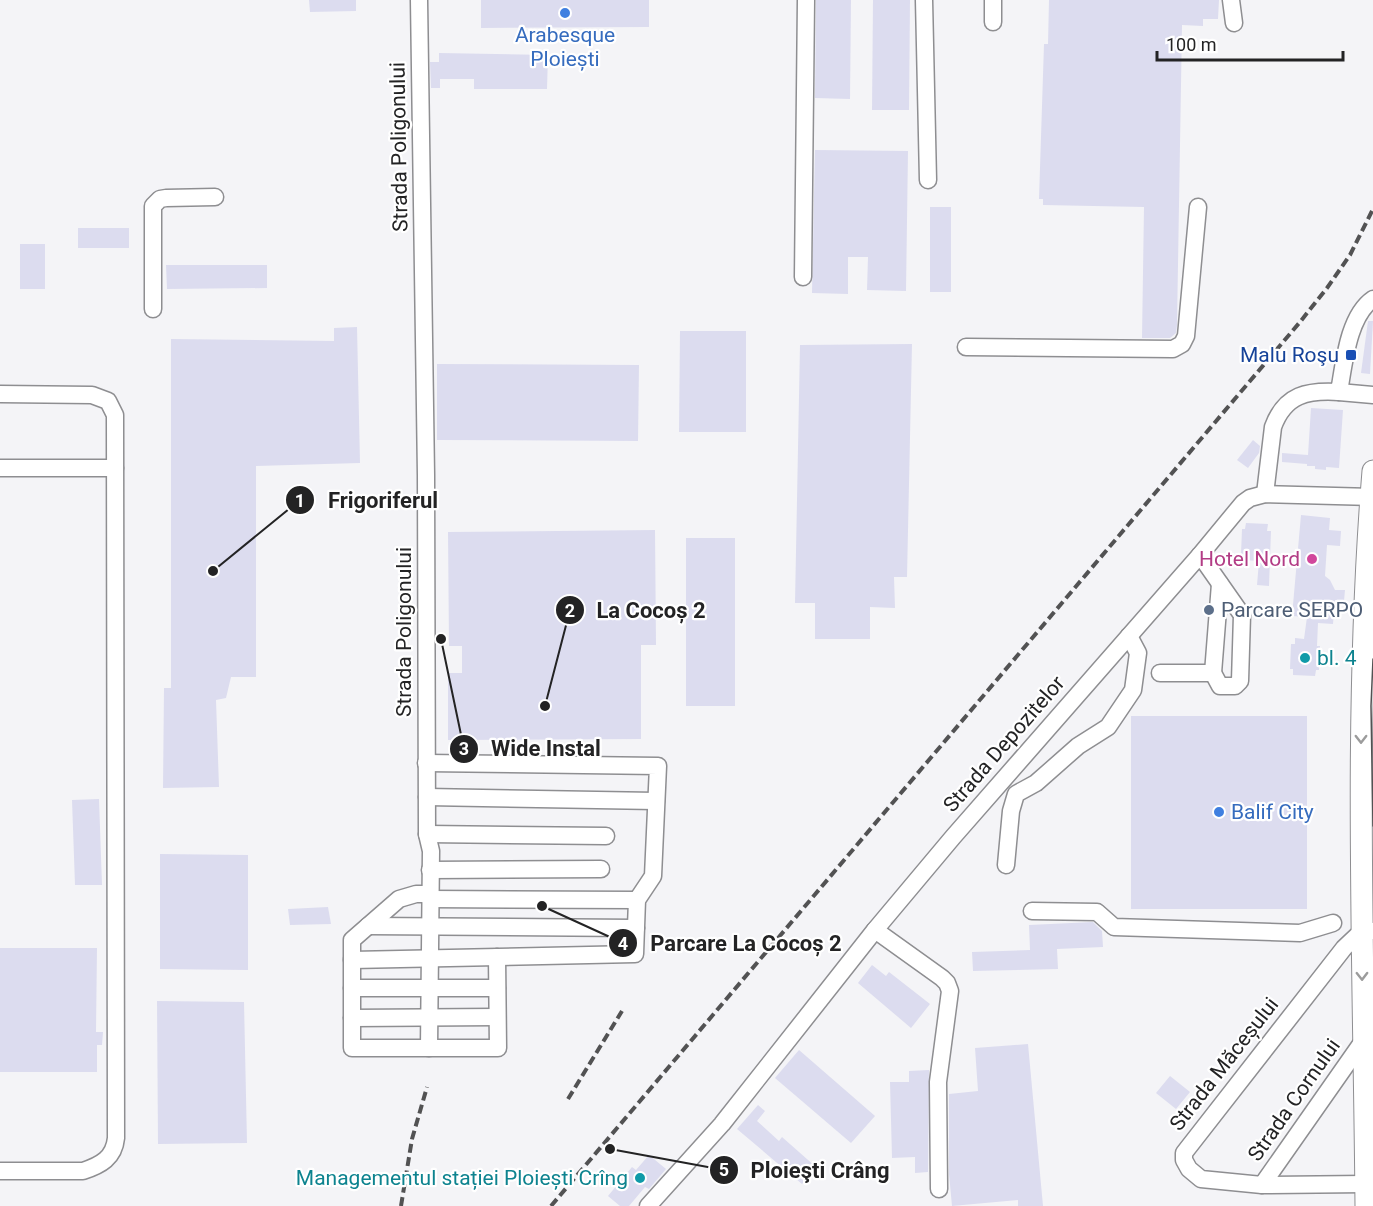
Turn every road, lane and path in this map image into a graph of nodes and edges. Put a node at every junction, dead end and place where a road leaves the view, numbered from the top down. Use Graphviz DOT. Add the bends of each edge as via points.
graph roads {
  1 [pos="419,0"];
  2 [pos="806,0"];
  3 [pos="924,0"];
  4 [pos="993,0"];
  5 [pos="1231,0"];
  6 [pos="993,22"];
  7 [pos="1234,23"];
  8 [pos="928,180"];
  9 [pos="215,197"];
  10 [pos="1198,207"];
  11 [pos="802,277"];
  12 [pos="1373,299"];
  13 [pos="153,309"];
  14 [pos="966,347"];
  15 [pos="1339,392"];
  16 [pos="0,394"];
  17 [pos="1373,395"];
  18 [pos="0,468"];
  19 [pos="115,468"];
  20 [pos="1373,471"];
  21 [pos="1264,494"];
  22 [pos="1372,497"];
  23 [pos="1200,555"];
  24 [pos="1220,584"];
  25 [pos="1129,636"];
  26 [pos="1160,673"];
  27 [pos="1213,673"];
  28 [pos="1367,706"];
  29 [pos="426,763"];
  30 [pos="427,797"];
  31 [pos="656,801"];
  32 [pos="427,834"];
  33 [pos="606,836"];
  34 [pos="1006,866"];
  35 [pos="601,869"];
  36 [pos="430,870"];
  37 [pos="430,897"];
  38 [pos="637,900"];
  39 [pos="1032,911"];
  40 [pos="1333,923"];
  41 [pos="368,926"];
  42 [pos="430,927"];
  43 [pos="636,928"];
  44 [pos="875,930"];
  45 [pos="1367,931"];
  46 [pos="497,957"];
  47 [pos="430,958"];
  48 [pos="352,960"];
  49 [pos="352,988"];
  50 [pos="430,988"];
  51 [pos="497,988"];
  52 [pos="497,1017"];
  53 [pos="352,1018"];
  54 [pos="430,1019"];
  55 [pos="1368,1041"];
  56 [pos="429,1048"];
  57 [pos="0,1171"];
  58 [pos="1370,1184"];
  59 [pos="1262,1185"];
  60 [pos="939,1189"];
  61 [pos="648,1206"];
  62 [pos="1366,1206"];
  1 -- 29 [label="street, Strada Poligonului"];
  2 -- 11 [label="street"];
  3 -- 8 [label="street"];
  4 -- 6 [label="street"];
  5 -- 7 [label="street"];
  9 -- 13 [label="street" via="166,198 153,206"];
  10 -- 14 [label="street" via="1186,336 1182,344 1173,349"];
  12 -- 15 [label="street" via="1363,308 1352,332"];
  15 -- 17 [label="street"];
  15 -- 21 [label="street" via="1309,392 1283,408 1273,427"];
  16 -- 19 [label="street" via="92,395 108,401 115,415"];
  18 -- 19 [label="street"];
  19 -- 57 [label="street" via="116,1146 105,1161 83,1171"];
  20 -- 22 [label="main road"];
  21 -- 22 [label="street"];
  21 -- 23 [label="street, Strada Depozitelor" via="1243,503"];
  22 -- 28 [label="main road"];
  23 -- 24 [label="street"];
  23 -- 25 [label="street, Strada Depozitelor"];
  24 -- 27 [label="street"];
  24 -- 27 [label="street" via="1242,615 1240,681 1235,686 1220,686"];
  25 -- 34 [label="street" via="1138,653 1133,690 1108,727 1016,794"];
  25 -- 44 [label="street, Strada Depozitelor"];
  26 -- 27 [label="street"];
  28 -- 45 [label="main road, one-way"];
  29 -- 30 [label="street, Strada Poligonului"];
  29 -- 31 [label="street" via="658,766"];
  30 -- 31 [label="street"];
  30 -- 32 [label="street, Strada Poligonului"];
  31 -- 38 [label="street" via="653,876"];
  32 -- 33 [label="street"];
  32 -- 36 [label="street, Strada Poligonului"];
  35 -- 36 [label="street"];
  36 -- 37 [label="street, Strada Poligonului"];
  37 -- 38 [label="street"];
  37 -- 41 [label="street" via="416,894 399,899"];
  37 -- 42 [label="street, Strada Poligonului"];
  38 -- 43 [label="street"];
  39 -- 40 [label="street" via="1097,912 1114,927 1300,933"];
  41 -- 42 [label="street"];
  41 -- 48 [label="street" via="352,940"];
  42 -- 43 [label="street"];
  42 -- 47 [label="street, Strada Poligonului"];
  43 -- 46 [label="street" via="635,954"];
  44 -- 60 [label="street" via="942,978 950,991 938,1082"];
  44 -- 61 [label="street, Strada Depozitelor" via="722,1124"];
  45 -- 55 [label="main road, one-way"];
  45 -- 59 [label="street, Strada Măceșului" via="1337,957 1184,1153 1189,1169 1202,1179"];
  46 -- 47 [label="street"];
  46 -- 51 [label="street"];
  47 -- 48 [label="street"];
  47 -- 50 [label="street, Strada Poligonului"];
  48 -- 49 [label="street"];
  49 -- 50 [label="street"];
  49 -- 53 [label="street"];
  50 -- 51 [label="street"];
  50 -- 54 [label="street, Strada Poligonului"];
  51 -- 52 [label="street"];
  52 -- 54 [label="street"];
  52 -- 56 [label="street" via="498,1048"];
  53 -- 54 [label="street"];
  53 -- 56 [label="street" via="352,1048"];
  54 -- 56 [label="street, Strada Poligonului"];
  55 -- 58 [label="main road"];
  55 -- 59 [label="street, Strada Cornului"];
  58 -- 59 [label="street"];
  58 -- 62 [label="main road"];
}
